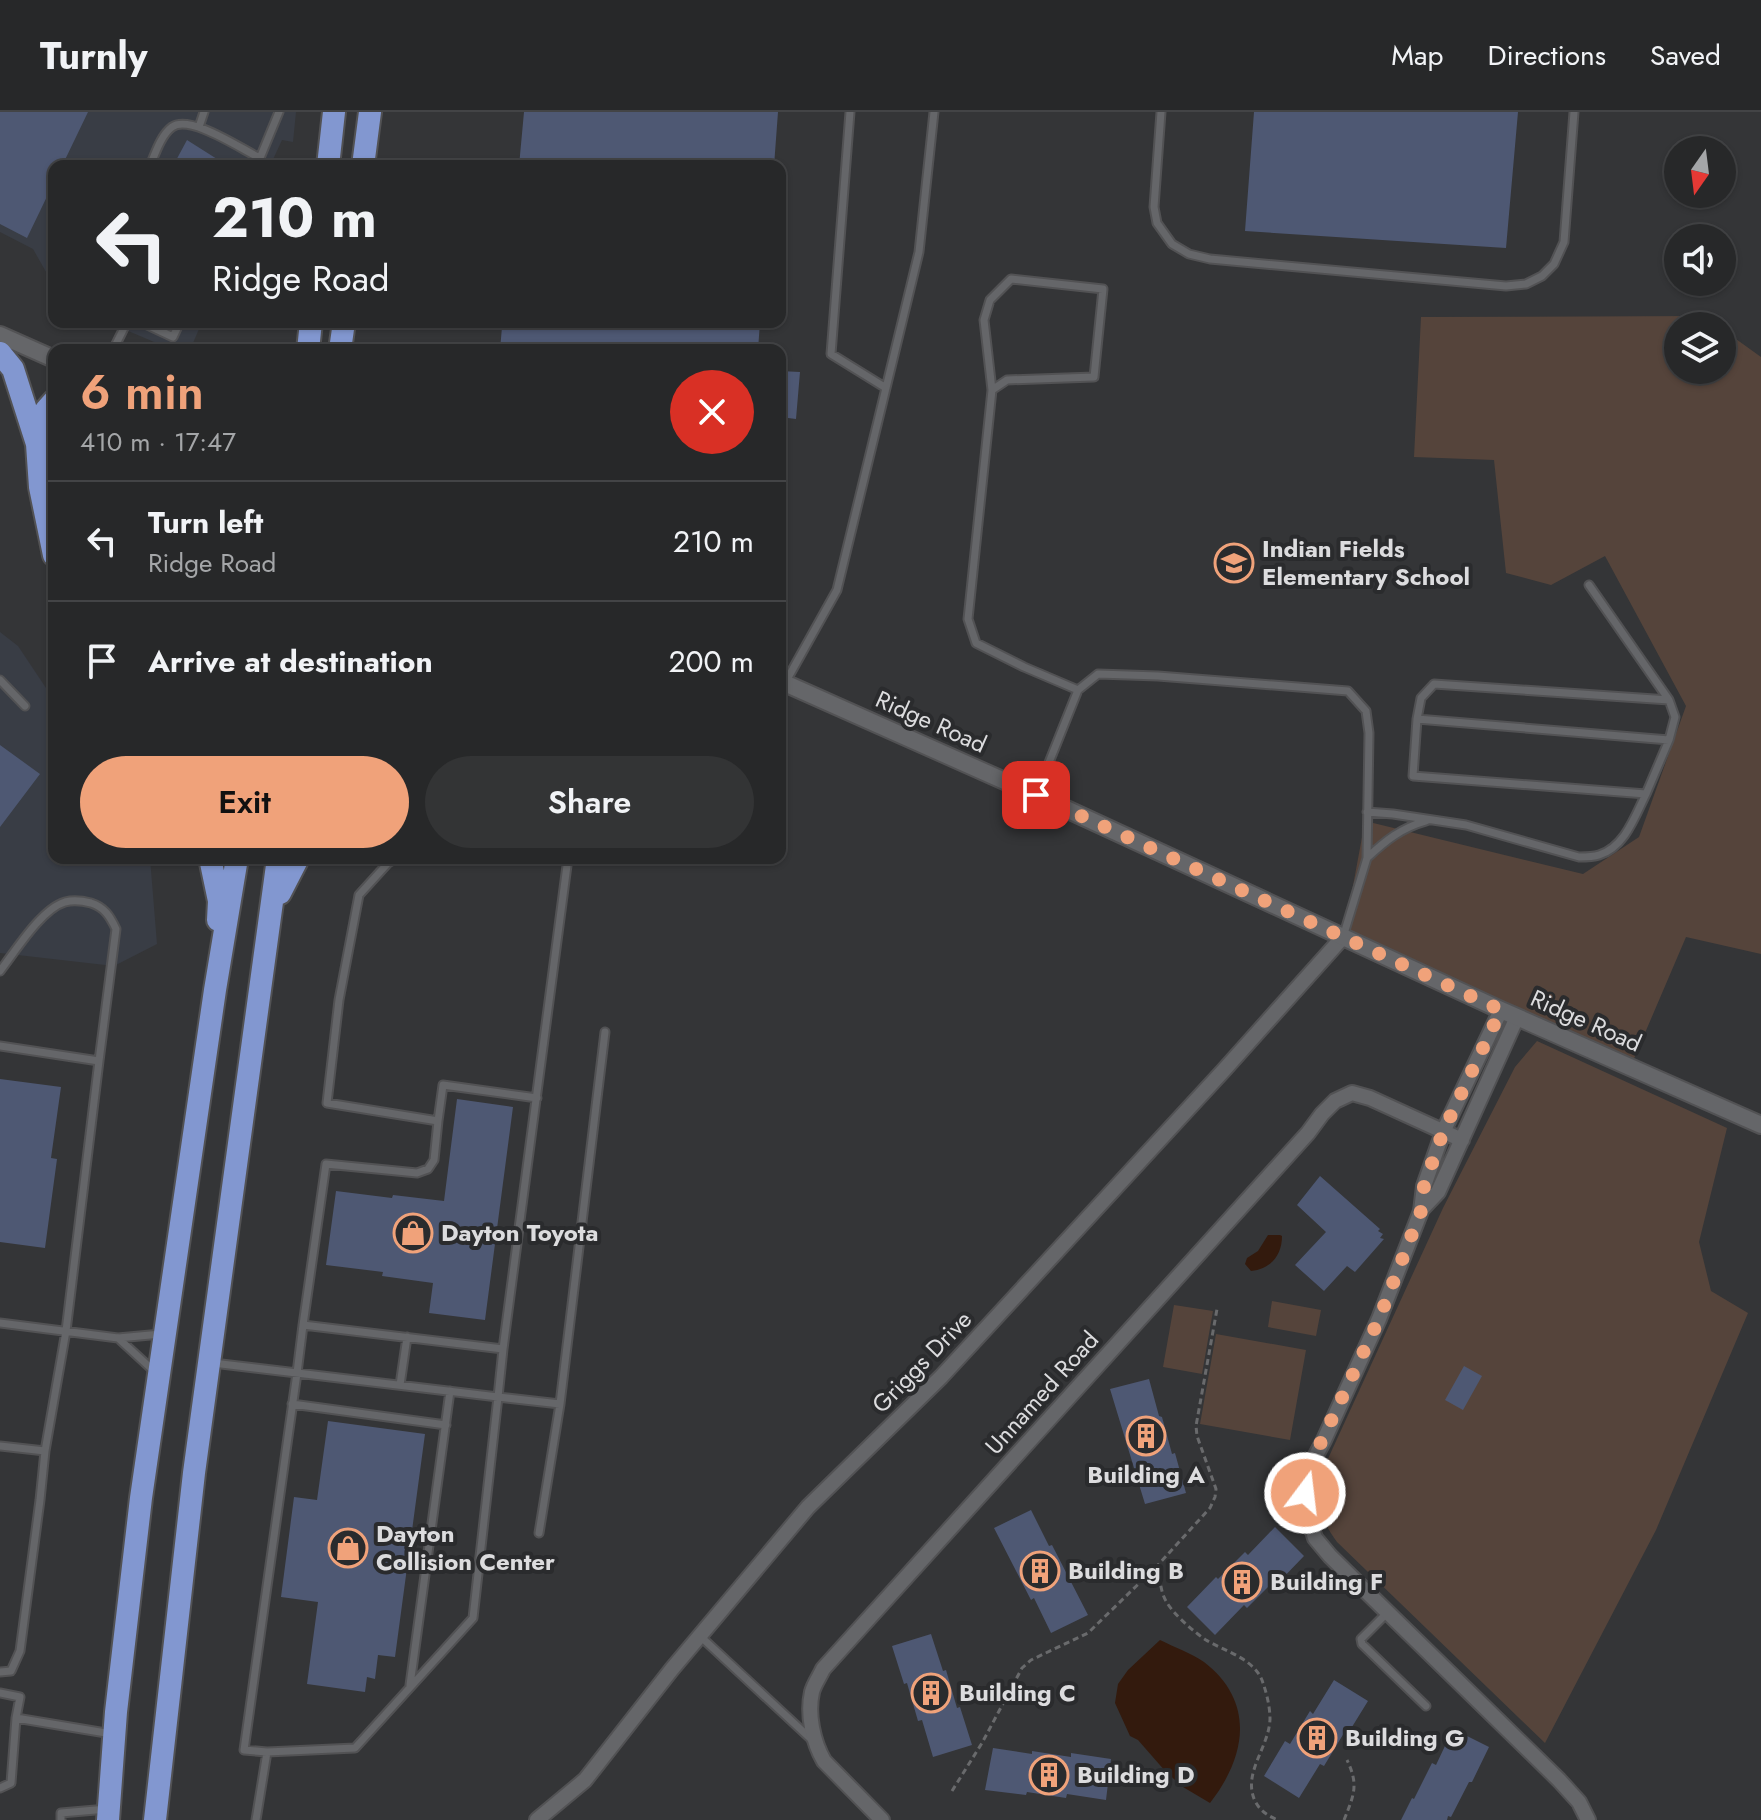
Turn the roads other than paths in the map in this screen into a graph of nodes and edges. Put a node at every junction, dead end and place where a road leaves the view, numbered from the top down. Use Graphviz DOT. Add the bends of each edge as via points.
graph roads {
  1 [pos="204,112"];
  2 [pos="279,112"];
  3 [pos="334,112"];
  4 [pos="370,112"];
  5 [pos="850,112"];
  6 [pos="934,112"];
  7 [pos="1161,112"];
  8 [pos="1574,112"];
  9 [pos="199,127"];
  10 [pos="153,160"];
  11 [pos="255,160"];
  12 [pos="259,160"];
  13 [pos="329,160"];
  14 [pos="364,160"];
  15 [pos="154,328"];
  16 [pos="177,328"];
  17 [pos="0,335"];
  18 [pos="0,353"];
  19 [pos="48,356"];
  20 [pos="886,388"];
  21 [pos="992,390"];
  22 [pos="48,408"];
  23 [pos="37,444"];
  24 [pos="48,526"];
  25 [pos="1589,585"];
  26 [pos="786,677"];
  27 [pos="0,680"];
  28 [pos="786,683"];
  29 [pos="1078,690"];
  30 [pos="1669,700"];
  31 [pos="25,706"];
  32 [pos="1417,719"];
  33 [pos="1669,740"];
  34 [pos="1646,794"];
  35 [pos="1036,795"];
  36 [pos="1367,812"];
  37 [pos="1432,820"];
  38 [pos="1367,858"];
  39 [pos="211,864"];
  40 [pos="236,864"];
  41 [pos="277,864"];
  42 [pos="295,864"];
  43 [pos="387,864"];
  44 [pos="567,864"];
  45 [pos="272,909"];
  46 [pos="1343,937"];
  47 [pos="0,971"];
  48 [pos="215,990"];
  49 [pos="1501,1010"];
  50 [pos="1517,1017"];
  51 [pos="605,1032"];
  52 [pos="0,1046"];
  53 [pos="99,1061"];
  54 [pos="537,1098"];
  55 [pos="438,1121"];
  56 [pos="1761,1125"];
  57 [pos="1443,1132"];
  58 [pos="1462,1140"];
  59 [pos="1421,1211"];
  60 [pos="0,1323"];
  61 [pos="303,1325"];
  62 [pos="66,1331"];
  63 [pos="165,1334"];
  64 [pos="407,1337"];
  65 [pos="118,1338"];
  66 [pos="503,1349"];
  67 [pos="209,1363"];
  68 [pos="297,1373"];
  69 [pos="159,1375"];
  70 [pos="400,1385"];
  71 [pos="450,1391"];
  72 [pos="498,1397"];
  73 [pos="292,1404"];
  74 [pos="560,1404"];
  75 [pos="446,1425"];
  76 [pos="0,1446"];
  77 [pos="45,1451"];
  78 [pos="539,1533"];
  79 [pos="1388,1612"];
  80 [pos="699,1636"];
  81 [pos="0,1672"];
  82 [pos="410,1687"];
  83 [pos="0,1693"];
  84 [pos="1426,1706"];
  85 [pos="16,1718"];
  86 [pos="115,1735"];
  87 [pos="816,1743"];
  88 [pos="267,1752"];
  89 [pos="0,1788"];
  90 [pos="108,1814"];
  91 [pos="61,1820"];
  92 [pos="155,1820"];
  93 [pos="256,1820"];
  94 [pos="537,1820"];
  95 [pos="882,1820"];
  96 [pos="1588,1820"];
  1 -- 9 [label="lane"];
  2 -- 12 [label="lane"];
  3 -- 13 [label="highway"];
  4 -- 14 [label="highway"];
  5 -- 20 [label="lane" via="831,354"];
  6 -- 20 [label="lane" via="919,252"];
  7 -- 8 [label="lane" via="1157,223 1172,244 1189,254 1506,286 1542,276 1564,242"];
  9 -- 10 [label="lane" via="182,123 170,128"];
  9 -- 11 [label="lane"];
  15 -- 16 [label="lane" via="173,337"];
  17 -- 19 [label="street"];
  18 -- 23 [label="highway" via="13,369"];
  20 -- 26 [label="lane" via="837,590"];
  21 -- 21 [label="lane" via="1007,380 1094,377 1103,289 1011,279 990,300 984,320"];
  21 -- 29 [label="lane" via="968,619 976,643"];
  22 -- 23 [label="highway"];
  23 -- 24 [label="highway"];
  25 -- 30 [label="lane"];
  27 -- 31 [label="lane"];
  28 -- 35 [label="street, Ridge Road"];
  29 -- 35 [label="lane"];
  29 -- 36 [label="lane" via="1098,674 1348,691 1366,711"];
  30 -- 32 [label="lane" via="1434,684 1421,698"];
  30 -- 33 [label="lane" via="1675,717"];
  32 -- 33 [label="lane"];
  32 -- 34 [label="lane" via="1413,776"];
  33 -- 34 [label="lane"];
  34 -- 37 [label="lane" via="1617,846 1599,855 1579,857"];
  35 -- 46 [label="street, Ridge Road"];
  36 -- 37 [label="lane"];
  36 -- 38 [label="lane"];
  37 -- 38 [label="lane" via="1409,826"];
  38 -- 46 [label="lane"];
  39 -- 48 [label="highway" via="219,901"];
  40 -- 48 [label="highway"];
  41 -- 45 [label="highway"];
  42 -- 45 [label="highway"];
  43 -- 55 [label="lane" via="359,895 327,1103"];
  44 -- 54 [label="lane"];
  45 -- 67 [label="highway"];
  46 -- 49 [label="street, Ridge Road"];
  46 -- 80 [label="street, Griggs Drive" via="941,1377 808,1507"];
  47 -- 53 [label="lane" via="52,909 67,902 102,906 116,929"];
  48 -- 63 [label="highway"];
  49 -- 50 [label="street, Ridge Road"];
  49 -- 57 [label="street"];
  50 -- 56 [label="street, Ridge Road"];
  50 -- 58 [label="street"];
  51 -- 74 [label="lane"];
  52 -- 53 [label="lane"];
  53 -- 62 [label="lane"];
  54 -- 55 [label="lane" via="443,1085"];
  54 -- 66 [label="lane"];
  55 -- 61 [label="lane" via="434,1160 428,1169 417,1173 326,1164"];
  57 -- 58 [label="street, Unnamed Road"];
  57 -- 59 [label="street"];
  57 -- 87 [label="street, Unnamed Road" via="1370,1098 1352,1093 1335,1101 823,1669 812,1691"];
  58 -- 59 [label="street" via="1438,1192"];
  59 -- 79 [label="street" via="1379,1319 1305,1476 1315,1538"];
  60 -- 62 [label="lane"];
  61 -- 64 [label="lane"];
  61 -- 68 [label="lane"];
  62 -- 65 [label="lane"];
  62 -- 77 [label="lane"];
  63 -- 65 [label="lane"];
  63 -- 69 [label="highway"];
  64 -- 66 [label="lane"];
  64 -- 70 [label="lane"];
  65 -- 69 [label="lane"];
  66 -- 72 [label="lane"];
  67 -- 68 [label="lane"];
  67 -- 92 [label="highway"];
  68 -- 70 [label="lane"];
  68 -- 73 [label="lane"];
  69 -- 86 [label="highway"];
  70 -- 71 [label="lane"];
  71 -- 72 [label="lane"];
  71 -- 75 [label="lane"];
  72 -- 74 [label="lane"];
  72 -- 82 [label="lane" via="473,1618"];
  73 -- 75 [label="lane"];
  73 -- 88 [label="lane" via="244,1750"];
  74 -- 78 [label="lane"];
  75 -- 82 [label="lane"];
  76 -- 77 [label="lane"];
  77 -- 81 [label="lane" via="20,1651 11,1671"];
  79 -- 84 [label="lane" via="1362,1644"];
  79 -- 96 [label="street" via="1559,1780"];
  80 -- 87 [label="lane"];
  80 -- 94 [label="street, Griggs Drive" via="585,1780"];
  82 -- 88 [label="lane" via="355,1748"];
  83 -- 85 [label="lane" via="20,1697"];
  85 -- 86 [label="lane"];
  85 -- 89 [label="lane" via="11,1783"];
  86 -- 90 [label="highway"];
  87 -- 95 [label="street, Unnamed Road" via="824,1761"];
  88 -- 93 [label="lane"];
  90 -- 91 [label="lane" via="61,1813"];
}
